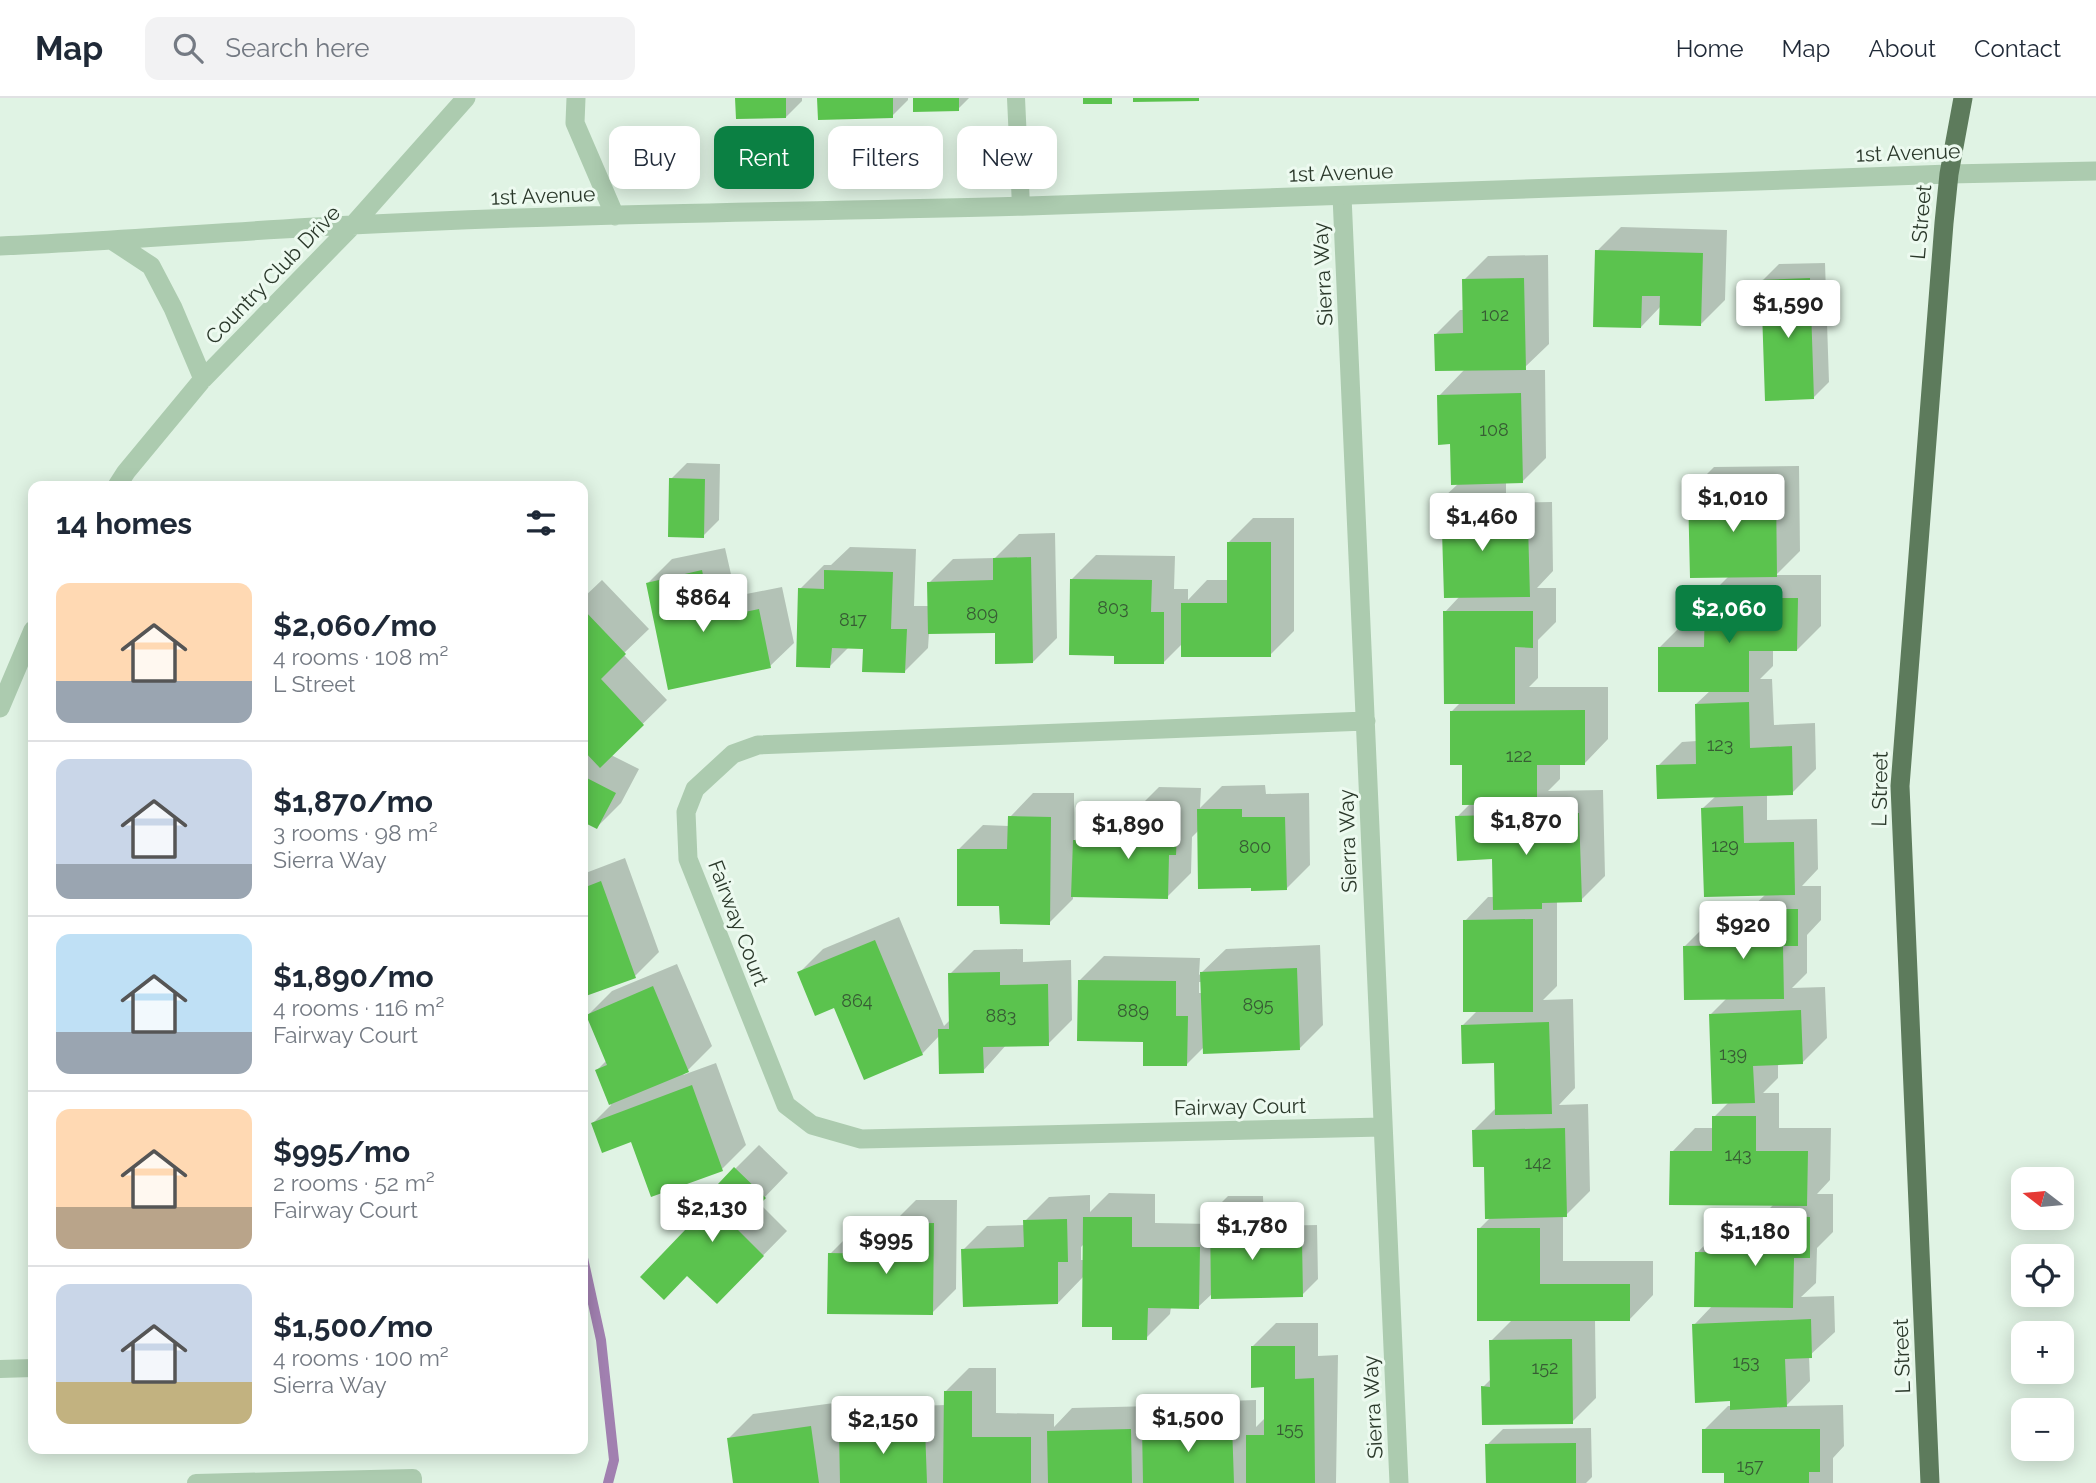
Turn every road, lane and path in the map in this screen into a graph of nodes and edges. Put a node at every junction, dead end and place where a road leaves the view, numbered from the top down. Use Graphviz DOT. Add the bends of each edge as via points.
graph roads {
  1 [pos="466,98"];
  2 [pos="576,98"];
  3 [pos="1016,98"];
  4 [pos="1963,98"];
  5 [pos="2096,171"];
  6 [pos="1949,174"];
  7 [pos="1342,197"];
  8 [pos="1021,206"];
  9 [pos="615,216"];
  10 [pos="353,225"];
  11 [pos="114,241"];
  12 [pos="0,246"];
  13 [pos="203,379"];
  14 [pos="120,481"];
  15 [pos="28,642"];
  16 [pos="0,708"];
  17 [pos="1366,721"];
  18 [pos="1383,1127"];
  19 [pos="28,1367"];
  20 [pos="0,1369"];
  21 [pos="196,1483"];
  22 [pos="413,1483"];
  23 [pos="1399,1483"];
  24 [pos="1930,1483"];
  1 -- 10 [label="street, Country Club Drive"];
  2 -- 9 [label="street" via="575,123"];
  3 -- 8 [label="lane"];
  4 -- 6 [label="main road, L Street"];
  5 -- 6 [label="street, 1st Avenue"];
  6 -- 7 [label="street, 1st Avenue"];
  6 -- 24 [label="main road, L Street" via="1900,786"];
  7 -- 8 [label="street, 1st Avenue"];
  7 -- 17 [label="street, Sierra Way"];
  8 -- 9 [label="street, 1st Avenue"];
  9 -- 10 [label="street, 1st Avenue"];
  10 -- 11 [label="street, 1st Avenue"];
  10 -- 13 [label="street, Country Club Drive"];
  11 -- 12 [label="street, 1st Avenue"];
  11 -- 13 [label="street" via="150,266"];
  13 -- 14 [label="street, Country Club Drive"];
  15 -- 16 [label="street"];
  17 -- 18 [label="street, Sierra Way"];
  17 -- 18 [label="street, Fairway Court" via="758,745 733,754 695,789 686,812 688,859 786,1105 813,1125 860,1139"];
  18 -- 23 [label="street, Sierra Way"];
  19 -- 20 [label="lane"];
  21 -- 22 [label="lane" via="413,1478"];
}
